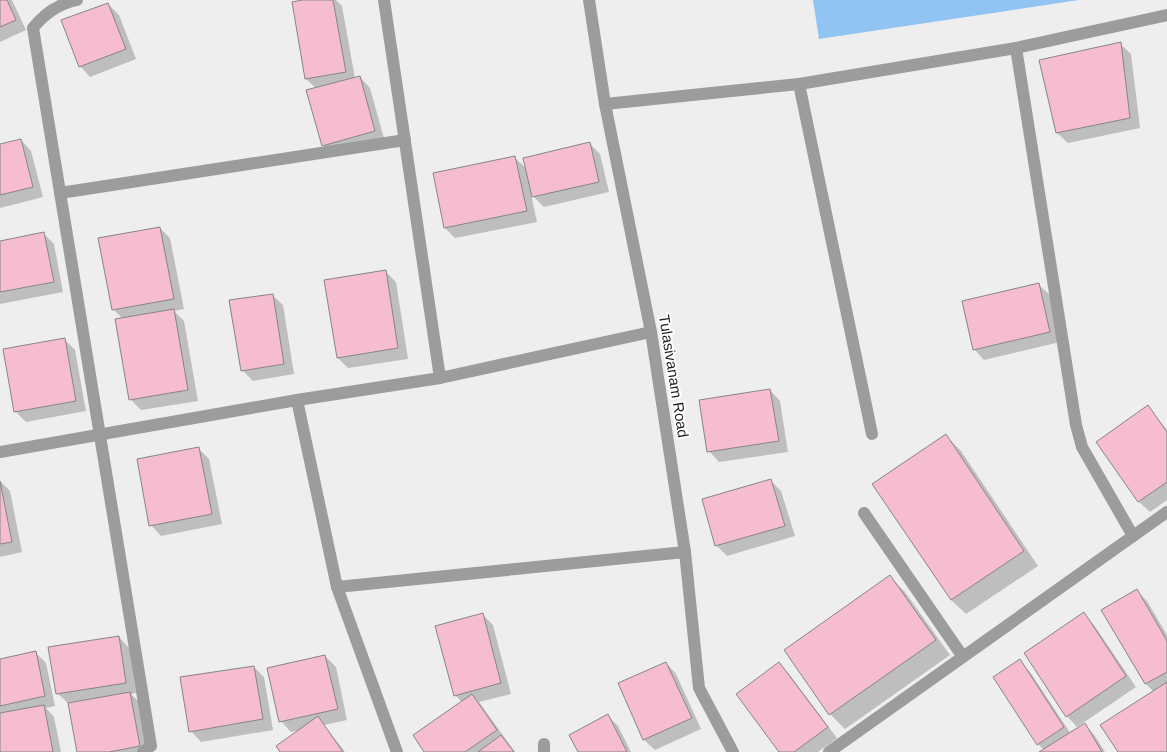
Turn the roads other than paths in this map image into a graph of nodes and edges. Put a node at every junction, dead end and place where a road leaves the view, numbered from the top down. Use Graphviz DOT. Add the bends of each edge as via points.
graph roads {
  1 [pos="77,0"];
  2 [pos="384,0"];
  3 [pos="589,0"];
  4 [pos="1167,15"];
  5 [pos="1016,48"];
  6 [pos="799,84"];
  7 [pos="605,104"];
  8 [pos="404,140"];
  9 [pos="60,193"];
  10 [pos="651,332"];
  11 [pos="440,378"];
  12 [pos="297,400"];
  13 [pos="98,434"];
  14 [pos="872,434"];
  15 [pos="0,452"];
  16 [pos="1167,512"];
  17 [pos="864,513"];
  18 [pos="1133,536"];
  19 [pos="685,552"];
  20 [pos="337,587"];
  21 [pos="963,657"];
  22 [pos="143,752"];
  23 [pos="397,752"];
  24 [pos="733,752"];
  25 [pos="829,752"];
  1 -- 9 [label="street" via="56,7 33,28"];
  2 -- 8 [label="street"];
  3 -- 7 [label="street, Tulasivanam Road"];
  4 -- 5 [label="street"];
  5 -- 6 [label="street"];
  5 -- 18 [label="street" via="1076,425 1082,447"];
  6 -- 7 [label="street"];
  6 -- 14 [label="street"];
  7 -- 10 [label="street, Tulasivanam Road"];
  8 -- 9 [label="street"];
  8 -- 11 [label="street"];
  9 -- 13 [label="street"];
  10 -- 11 [label="street"];
  10 -- 19 [label="street, Tulasivanam Road"];
  11 -- 12 [label="street"];
  12 -- 13 [label="street"];
  12 -- 20 [label="street"];
  13 -- 15 [label="street"];
  13 -- 22 [label="street" via="150,746"];
  16 -- 18 [label="street"];
  17 -- 21 [label="street"];
  18 -- 21 [label="street"];
  19 -- 20 [label="street"];
  19 -- 24 [label="street, Tulasivanam Road" via="699,688"];
  20 -- 23 [label="street"];
  21 -- 25 [label="street"];
}
